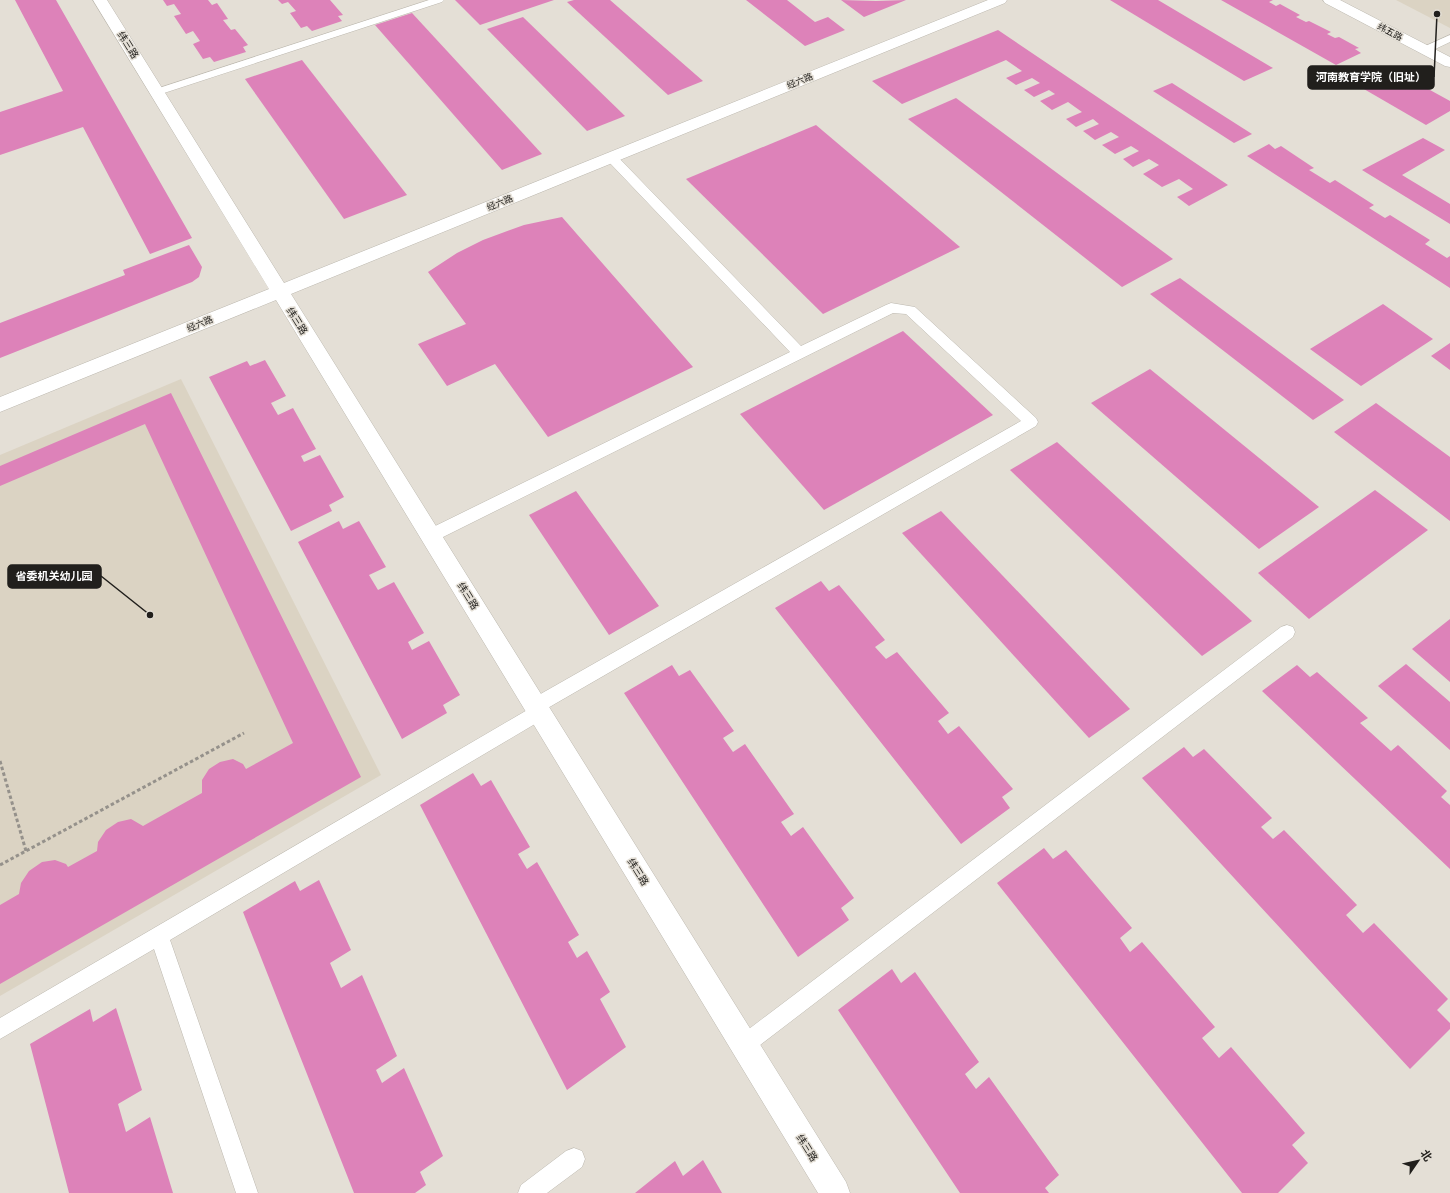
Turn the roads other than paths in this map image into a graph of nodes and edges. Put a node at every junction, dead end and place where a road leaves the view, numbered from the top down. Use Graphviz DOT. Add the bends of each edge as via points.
graph roads {
  1 [pos="100,0"];
  2 [pos="439,0"];
  3 [pos="1000,0"];
  4 [pos="1330,0"];
  5 [pos="1450,38"];
  6 [pos="1425,50"];
  7 [pos="1450,63"];
  8 [pos="157,92"];
  9 [pos="611,157"];
  10 [pos="280,292"];
  11 [pos="799,353"];
  12 [pos="0,405"];
  13 [pos="430,536"];
  14 [pos="1287,632"];
  15 [pos="537,709"];
  16 [pos="159,935"];
  17 [pos="0,1029"];
  18 [pos="744,1045"];
  19 [pos="574,1159"];
  20 [pos="247,1193"];
  21 [pos="529,1193"];
  22 [pos="835,1193"];
  1 -- 8 [label="street, 纬三路"];
  2 -- 8 [label="lane"];
  3 -- 9 [label="street, 经六路"];
  4 -- 6 [label="street, 纬五路"];
  5 -- 6 [label="lane"];
  6 -- 7 [label="street, 纬五路"];
  8 -- 10 [label="street, 纬三路"];
  9 -- 10 [label="street, 经六路"];
  9 -- 11 [label="lane"];
  10 -- 12 [label="street, 经六路"];
  10 -- 13 [label="street, 纬三路"];
  11 -- 13 [label="lane"];
  11 -- 15 [label="lane" via="891,308 910,310 1031,422"];
  13 -- 15 [label="street, 纬三路"];
  14 -- 18 [label="lane"];
  15 -- 16 [label="lane"];
  15 -- 18 [label="street, 纬三路"];
  16 -- 17 [label="lane"];
  16 -- 20 [label="lane"];
  18 -- 22 [label="street, 纬三路"];
  19 -- 21 [label="lane"];
}
